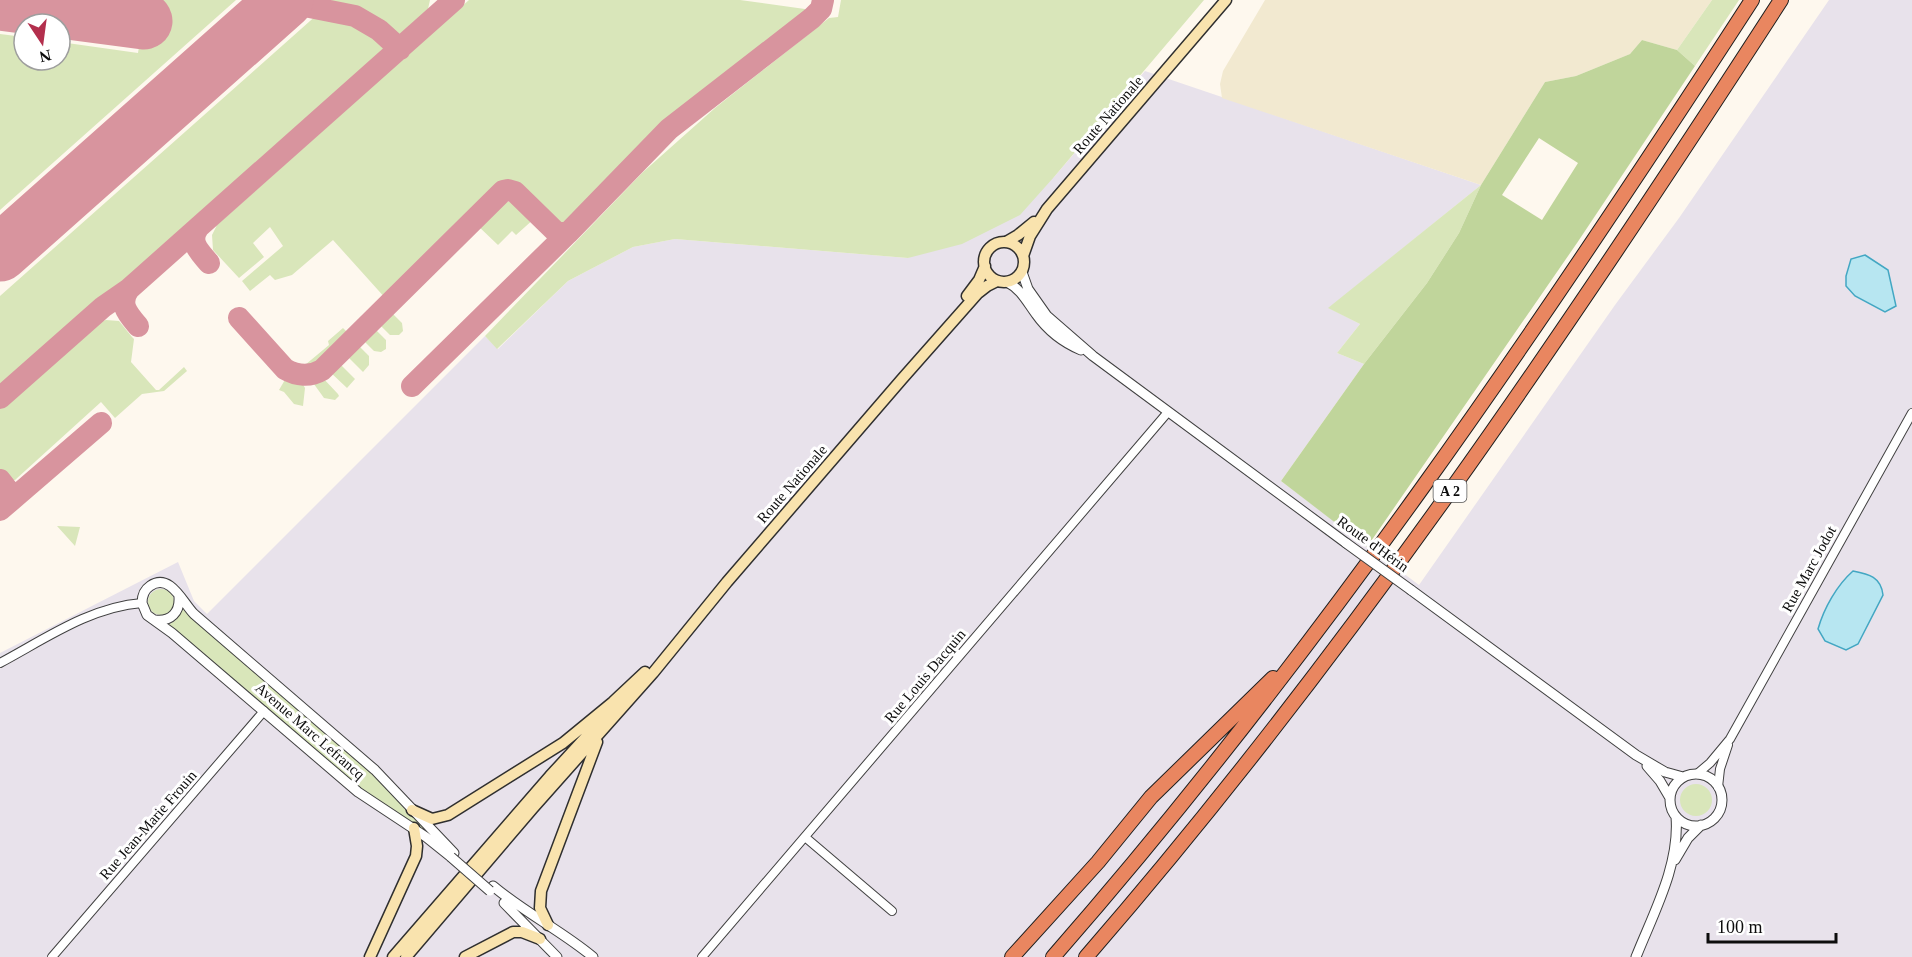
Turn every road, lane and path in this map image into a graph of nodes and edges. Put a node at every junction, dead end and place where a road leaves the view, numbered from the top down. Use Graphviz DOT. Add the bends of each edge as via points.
graph roads {
  1 [pos="1226,0"];
  2 [pos="1752,0"];
  3 [pos="1781,0"];
  4 [pos="1047,209"];
  5 [pos="1006,242"];
  6 [pos="1023,256"];
  7 [pos="985,266"];
  8 [pos="1022,272"];
  9 [pos="1002,282"];
  10 [pos="1093,356"];
  11 [pos="902,379"];
  12 [pos="1168,412"];
  13 [pos="1912,413"];
  14 [pos="728,582"];
  15 [pos="179,597"];
  16 [pos="142,603"];
  17 [pos="1329,616"];
  18 [pos="155,620"];
  19 [pos="0,663"];
  20 [pos="645,672"];
  21 [pos="264,711"];
  22 [pos="602,731"];
  23 [pos="1730,739"];
  24 [pos="1636,755"];
  25 [pos="1697,774"];
  26 [pos="1683,777"];
  27 [pos="1718,787"];
  28 [pos="1670,798"];
  29 [pos="412,810"];
  30 [pos="1676,817"];
  31 [pos="1701,825"];
  32 [pos="414,828"];
  33 [pos="805,837"];
  34 [pos="452,855"];
  35 [pos="1669,870"];
  36 [pos="492,889"];
  37 [pos="892,911"];
  38 [pos="548,925"];
  39 [pos="540,939"];
  40 [pos="52,957"];
  41 [pos="370,957"];
  42 [pos="393,957"];
  43 [pos="406,957"];
  44 [pos="465,957"];
  45 [pos="557,957"];
  46 [pos="593,957"];
  47 [pos="702,957"];
  48 [pos="1012,957"];
  49 [pos="1053,957"];
  50 [pos="1086,957"];
  51 [pos="1636,957"];
  1 -- 4 [label="main road, Route Nationale"];
  2 -- 17 [label="highway, A 2" via="1519,351"];
  3 -- 50 [label="highway, A 2" via="1575,311 1399,562 1234,779"];
  4 -- 5 [label="main road"];
  4 -- 6 [label="main road, Route Nationale"];
  5 -- 6 [label="main road" via="1017,246"];
  5 -- 7 [label="main road" via="988,250"];
  6 -- 8 [label="main road"];
  7 -- 9 [label="main road" via="989,275"];
  7 -- 11 [label="main road, Route Nationale" via="975,286"];
  8 -- 9 [label="main road" via="1017,278"];
  8 -- 10 [label="street, Route d'Hérin" via="1031,294 1047,316"];
  9 -- 10 [label="street, Route d'Hérin" via="1020,292 1058,338"];
  9 -- 11 [label="main road, Route Nationale" via="978,293"];
  10 -- 12 [label="street, Route d'Hérin"];
  11 -- 14 [label="main road, Route Nationale"];
  12 -- 24 [label="street, Route d'Hérin, bridge"];
  12 -- 33 [label="street, Rue Louis Dacquin"];
  13 -- 23 [label="street, Rue Marc Jodot"];
  14 -- 20 [label="main road"];
  14 -- 22 [label="main road"];
  15 -- 16 [label="street, Avenue Marc Lefrancq" via="169,585 156,583 145,591"];
  15 -- 18 [label="street" via="174,615"];
  15 -- 29 [label="street, Avenue Marc Lefrancq" via="199,619 375,770"];
  16 -- 18 [label="street, Avenue Marc Lefrancq" via="145,612"];
  16 -- 19 [label="street" via="94,613"];
  17 -- 48 [label="highway" via="1269,682 1151,797"];
  17 -- 49 [label="highway, A 2" via="1187,799"];
  18 -- 21 [label="street, Avenue Marc Lefrancq"];
  20 -- 29 [label="main road" via="562,743 448,815 432,819"];
  20 -- 42 [label="main road"];
  21 -- 32 [label="street, Avenue Marc Lefrancq" via="363,796"];
  21 -- 40 [label="street, Rue Jean-Marie Frouin"];
  22 -- 38 [label="main road" via="541,891 540,908"];
  22 -- 43 [label="main road"];
  23 -- 25 [label="street, Rue Marc Jodot"];
  23 -- 27 [label="street, Rue Marc Jodot"];
  24 -- 26 [label="street, Route d'Hérin" via="1665,772"];
  24 -- 28 [label="street, Route d'Hérin"];
  25 -- 26 [label="street"];
  25 -- 27 [label="street" via="1708,777"];
  26 -- 28 [label="street" via="1675,784"];
  27 -- 31 [label="street" via="1720,810"];
  28 -- 30 [label="street"];
  29 -- 34 [label="street, Avenue Marc Lefrancq"];
  30 -- 31 [label="street" via="1689,825"];
  30 -- 35 [label="street"];
  31 -- 35 [label="street" via="1688,838"];
  32 -- 34 [label="street, Avenue Marc Lefrancq"];
  32 -- 41 [label="main road" via="416,856"];
  33 -- 37 [label="street"];
  33 -- 47 [label="street, Rue Louis Dacquin"];
  34 -- 36 [label="street, bridge"];
  35 -- 51 [label="street"];
  36 -- 38 [label="street"];
  36 -- 39 [label="street"];
  38 -- 46 [label="street"];
  39 -- 44 [label="main road" via="513,932"];
  39 -- 45 [label="street"];
}
